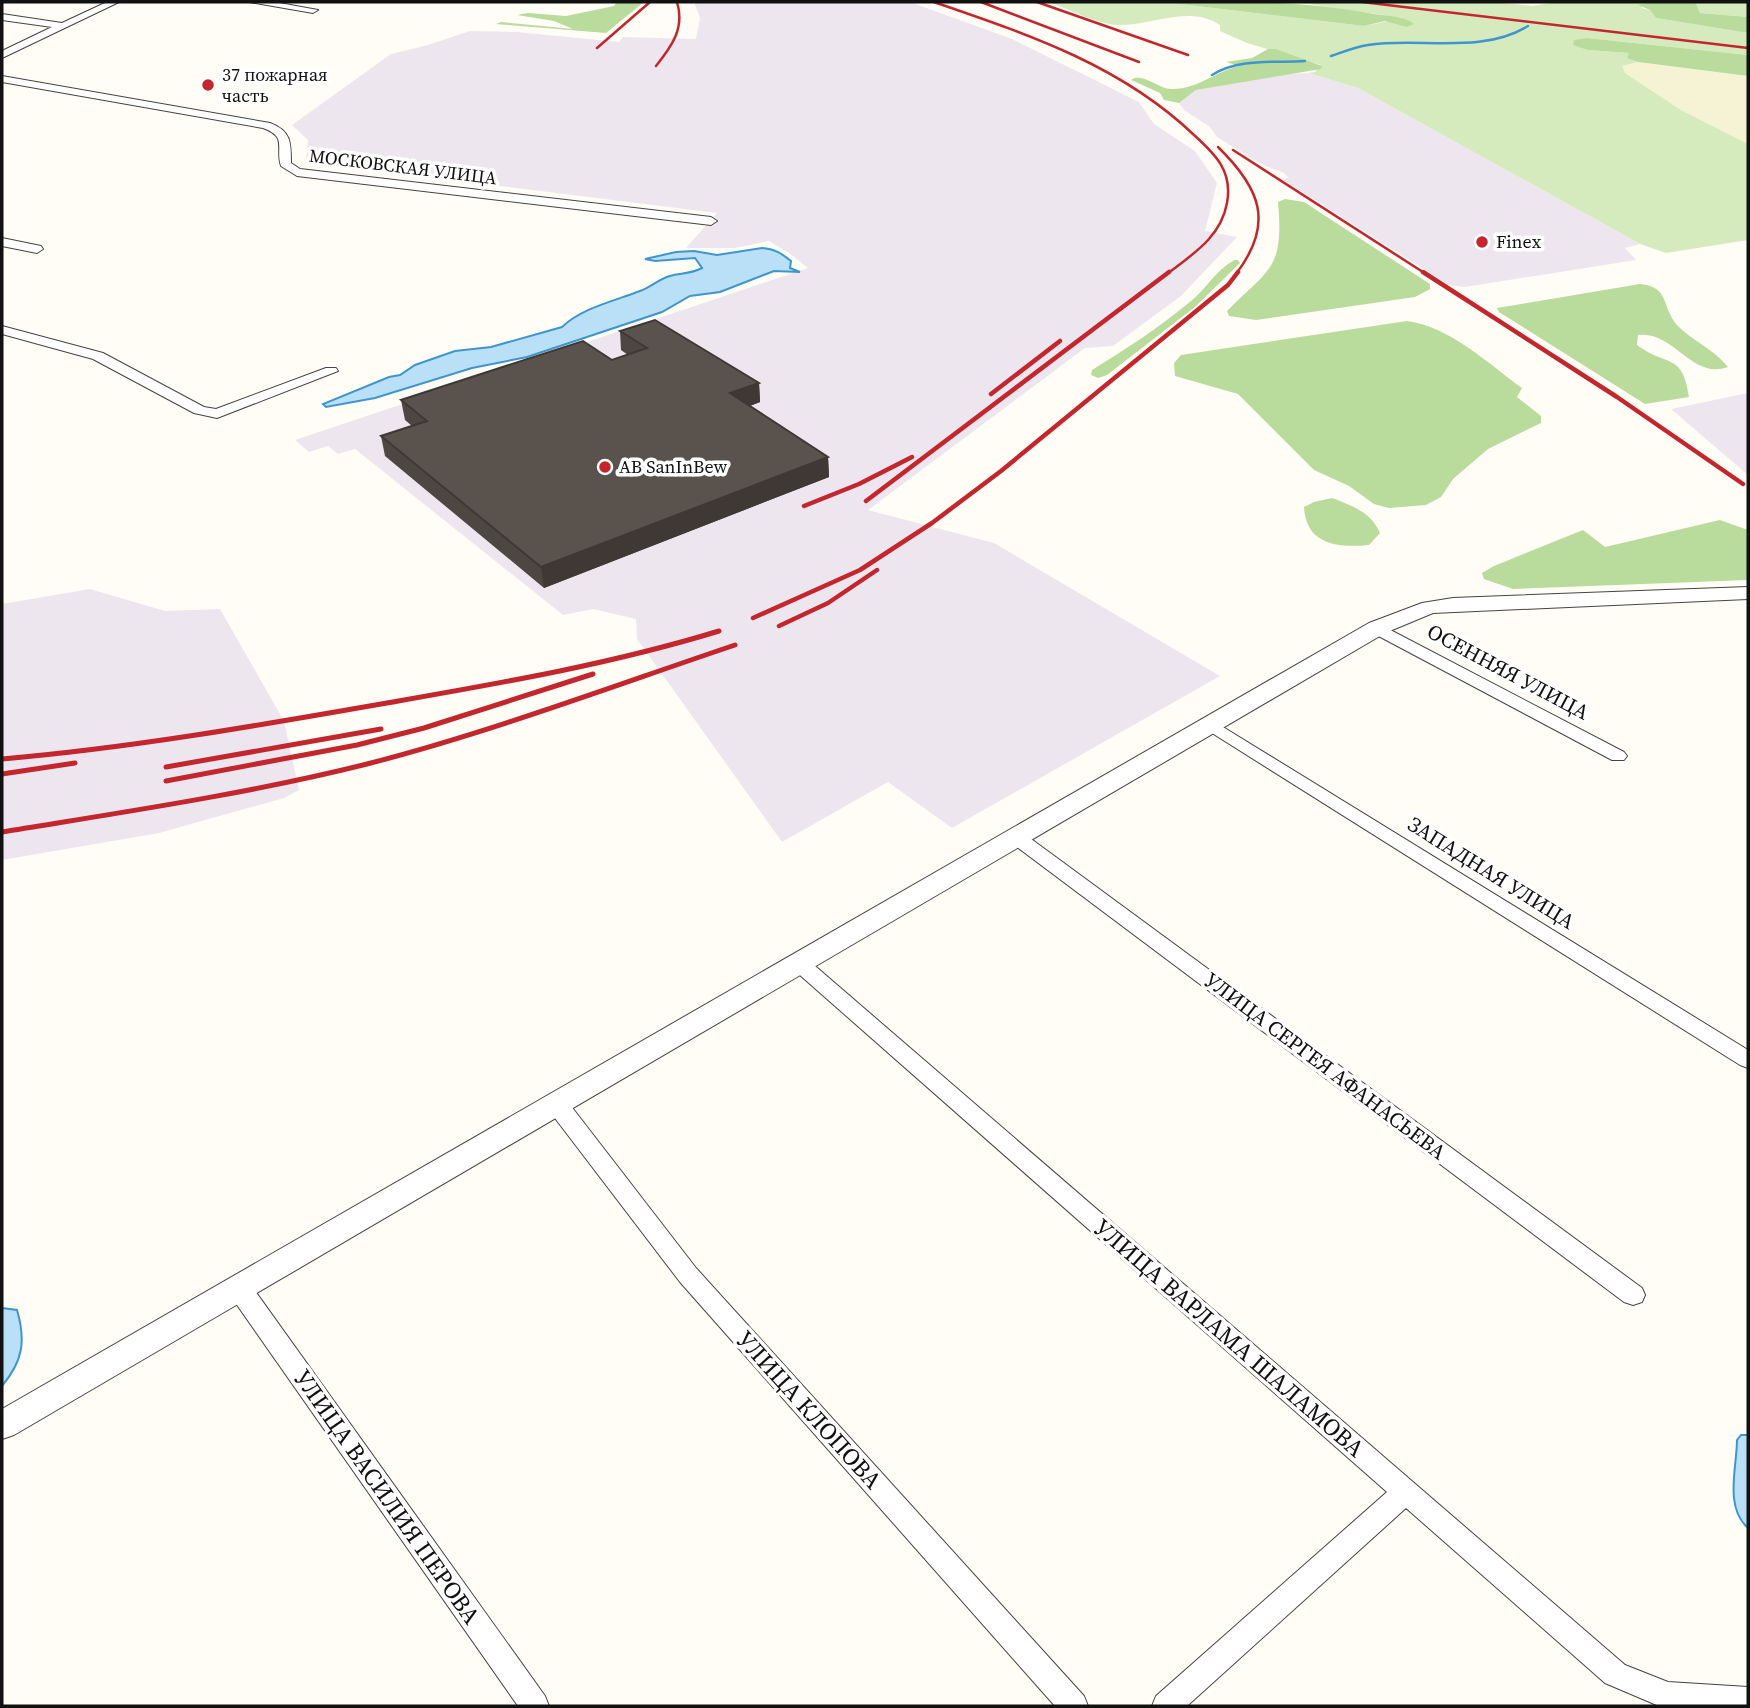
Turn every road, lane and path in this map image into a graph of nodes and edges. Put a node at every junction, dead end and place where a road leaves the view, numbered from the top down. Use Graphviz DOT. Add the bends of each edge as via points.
graph roads {
  1 [pos="114,2"];
  2 [pos="254,2"];
  3 [pos="313,10"];
  4 [pos="2,17"];
  5 [pos="64,26"];
  6 [pos="2,55"];
  7 [pos="2,79"];
  8 [pos="711,221"];
  9 [pos="2,242"];
  10 [pos="37,249"];
  11 [pos="2,330"];
  12 [pos="331,371"];
  13 [pos="1748,593"];
  14 [pos="1377,628"];
  15 [pos="1210,724"];
  16 [pos="1618,756"];
  17 [pos="1016,836"];
  18 [pos="800,964"];
  19 [pos="1748,1060"];
  20 [pos="556,1104"];
  21 [pos="239,1288"];
  22 [pos="1633,1295"];
  23 [pos="2,1425"];
  24 [pos="1405,1492"];
  25 [pos="1668,1696"];
  26 [pos="1748,1701"];
  27 [pos="536,1706"];
  28 [pos="1073,1706"];
  29 [pos="1166,1706"];
  1 -- 5 [label="street"];
  2 -- 3 [label="street"];
  4 -- 5 [label="street"];
  5 -- 6 [label="street"];
  7 -- 8 [label="street, МОСКОВСКАЯ УЛИЦА" via="266,125 286,137 285,164 297,172"];
  9 -- 10 [label="street"];
  11 -- 12 [label="street" via="98,356 199,410 217,414"];
  13 -- 14 [label="street" via="1454,604 1429,607"];
  14 -- 15 [label="street"];
  14 -- 16 [label="street, ОСЕННЯЯ УЛИЦА"];
  15 -- 17 [label="street"];
  15 -- 19 [label="street, ЗАПАДНАЯ УЛИЦА"];
  17 -- 18 [label="street"];
  17 -- 22 [label="street, УЛИЦА СЕРГЕЯ АФАНАСЬЕВА"];
  18 -- 20 [label="street"];
  18 -- 24 [label="street, УЛИЦА ВАРЛАМА ШАЛАМОВА"];
  20 -- 21 [label="street"];
  20 -- 28 [label="street, УЛИЦА КЛОПОВА" via="688,1275"];
  21 -- 23 [label="street"];
  21 -- 27 [label="street, УЛИЦА ВАСИЛИЯ ПЕРОВА"];
  24 -- 25 [label="street, УЛИЦА ВАРЛАМА ШАЛАМОВА" via="1615,1674"];
  24 -- 29 [label="street"];
  25 -- 26 [label="street"];
}
